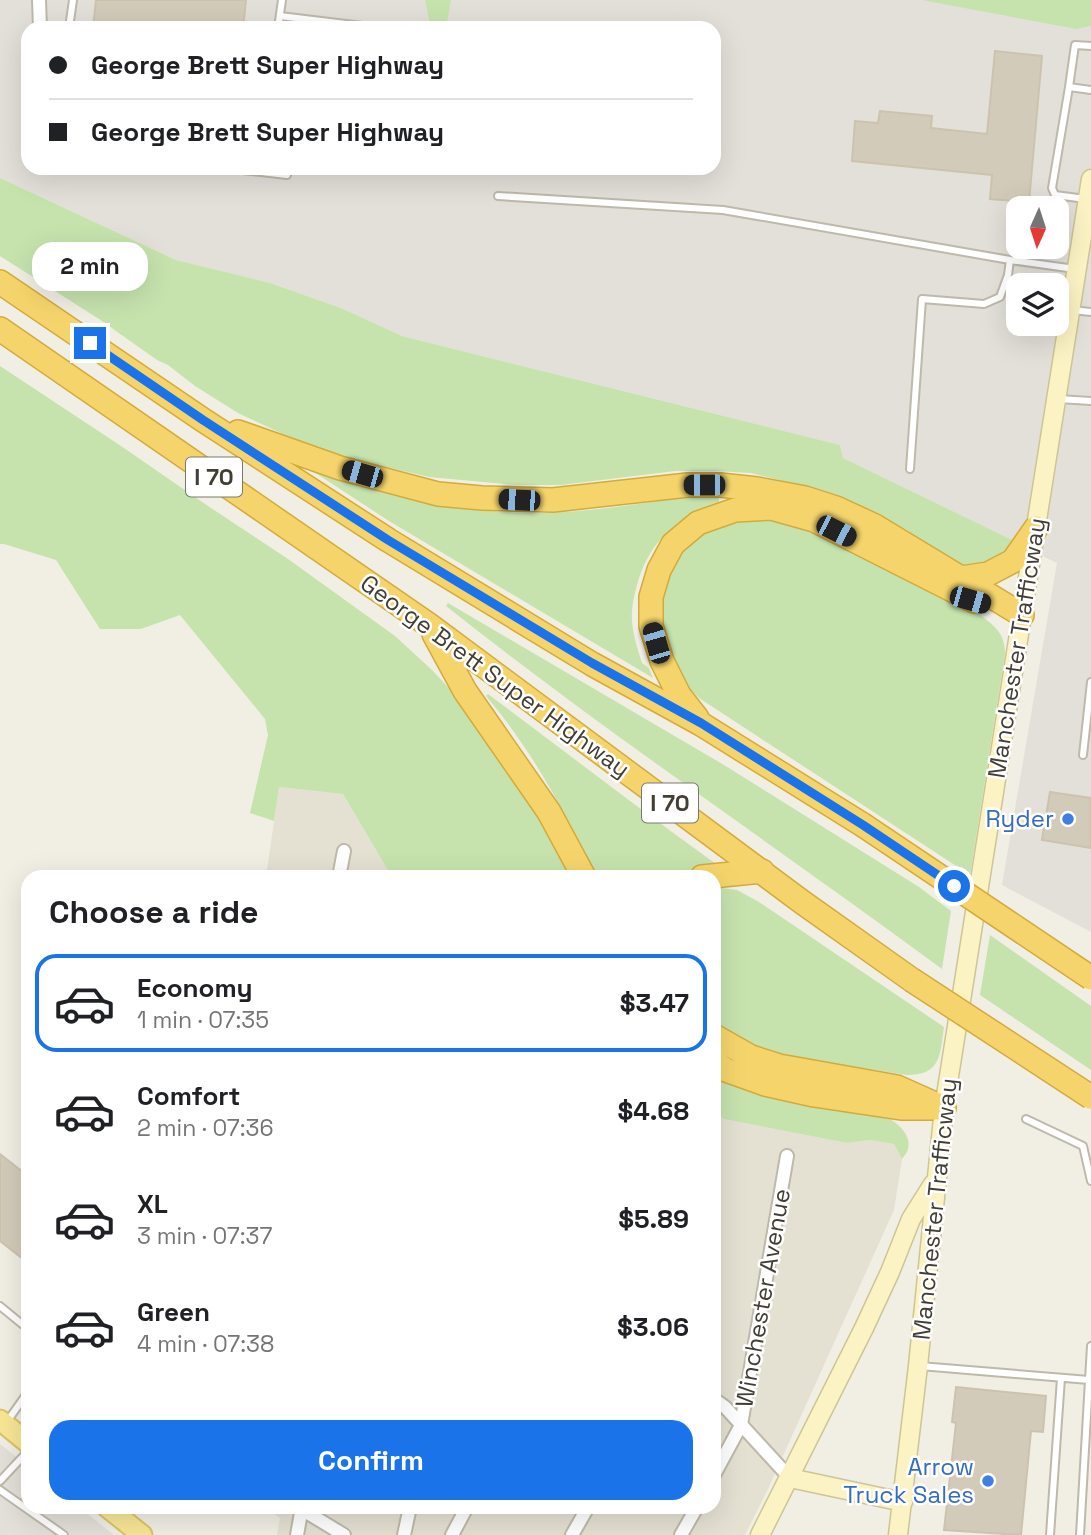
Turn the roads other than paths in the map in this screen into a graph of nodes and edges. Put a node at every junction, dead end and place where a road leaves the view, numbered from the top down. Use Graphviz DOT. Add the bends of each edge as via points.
graph roads {
  1 [pos="39,0"];
  2 [pos="73,0"];
  3 [pos="282,0"];
  4 [pos="279,16"];
  5 [pos="40,21"];
  6 [pos="70,21"];
  7 [pos="279,21"];
  8 [pos="321,21"];
  9 [pos="1091,46"];
  10 [pos="1069,87"];
  11 [pos="1091,90"];
  12 [pos="1091,179"];
  13 [pos="498,195"];
  14 [pos="1088,200"];
  15 [pos="1010,260"];
  16 [pos="1077,270"];
  17 [pos="0,282"];
  18 [pos="1070,310"];
  19 [pos="1091,312"];
  20 [pos="0,329"];
  21 [pos="1056,399"];
  22 [pos="1091,401"];
  23 [pos="203,420"];
  24 [pos="910,468"];
  25 [pos="1036,528"];
  26 [pos="961,578"];
  27 [pos="1022,615"];
  28 [pos="429,625"];
  29 [pos="1091,682"];
  30 [pos="701,723"];
  31 [pos="1083,755"];
  32 [pos="344,851"];
  33 [pos="340,870"];
  34 [pos="580,870"];
  35 [pos="762,871"];
  36 [pos="721,875"];
  37 [pos="1091,978"];
  38 [pos="721,1040"];
  39 [pos="721,1067"];
  40 [pos="1091,1097"];
  41 [pos="944,1108"];
  42 [pos="1026,1119"];
  43 [pos="787,1156"];
  44 [pos="935,1181"];
  45 [pos="1091,1181"];
  46 [pos="0,1306"];
  47 [pos="21,1323"];
  48 [pos="1091,1346"];
  49 [pos="918,1366"];
  50 [pos="1061,1378"];
  51 [pos="1089,1380"];
  52 [pos="21,1400"];
  53 [pos="721,1404"];
  54 [pos="2,1422"];
  55 [pos="741,1425"];
  56 [pos="21,1437"];
  57 [pos="21,1458"];
  58 [pos="721,1462"];
  59 [pos="790,1478"];
  60 [pos="0,1481"];
  61 [pos="0,1490"];
  62 [pos="903,1502"];
  63 [pos="21,1505"];
  64 [pos="34,1514"];
  65 [pos="116,1514"];
  66 [pos="299,1514"];
  67 [pos="310,1514"];
  68 [pos="408,1514"];
  69 [pos="463,1514"];
  70 [pos="584,1514"];
  71 [pos="693,1514"];
  72 [pos="64,1535"];
  73 [pos="142,1535"];
  74 [pos="297,1535"];
  75 [pos="344,1535"];
  76 [pos="404,1535"];
  77 [pos="452,1535"];
  78 [pos="572,1535"];
  79 [pos="681,1535"];
  80 [pos="760,1535"];
  81 [pos="898,1535"];
  82 [pos="1050,1535"];
  83 [pos="1080,1535"];
  1 -- 5 [label="street"];
  2 -- 6 [label="lane"];
  3 -- 4 [label="lane"];
  4 -- 7 [label="lane"];
  4 -- 8 [label="lane"];
  9 -- 10 [label="lane" via="1075,44"];
  10 -- 11 [label="lane"];
  10 -- 14 [label="lane" via="1052,188 1055,195"];
  12 -- 14 [label="main road, Manchester Trafficway"];
  13 -- 15 [label="lane" via="723,210"];
  14 -- 16 [label="main road, Manchester Trafficway"];
  15 -- 16 [label="lane"];
  15 -- 24 [label="lane" via="1000,297 984,304 922,299"];
  16 -- 18 [label="main road, Manchester Trafficway"];
  17 -- 23 [label="highway, George Brett Super Highway / I 70"];
  18 -- 19 [label="lane"];
  18 -- 21 [label="main road, Manchester Trafficway"];
  20 -- 28 [label="highway, George Brett Super Highway / I 70"];
  21 -- 22 [label="lane"];
  21 -- 25 [label="main road, Manchester Trafficway"];
  23 -- 26 [label="highway" via="341,468 438,494 553,500 720,485 805,498 875,526"];
  23 -- 30 [label="highway, George Brett Super Highway / I 70" via="388,540"];
  25 -- 26 [label="highway" via="1013,561 988,574"];
  25 -- 27 [label="main road, Manchester Trafficway"];
  26 -- 27 [label="highway"];
  27 -- 30 [label="highway" via="970,600 814,520 771,508 734,510 698,523 673,544 651,597 651,626 662,661 679,695"];
  27 -- 41 [label="main road, Manchester Trafficway"];
  28 -- 34 [label="highway" via="466,691 549,812"];
  28 -- 35 [label="highway, George Brett Super Highway / I 70"];
  29 -- 31 [label="lane"];
  30 -- 37 [label="highway, George Brett Super Highway / I 70, bridge"];
  32 -- 33 [label="street"];
  35 -- 36 [label="highway"];
  35 -- 40 [label="highway, George Brett Super Highway / I 70, bridge" via="912,979"];
  38 -- 41 [label="highway" via="779,1066 897,1087"];
  39 -- 41 [label="highway" via="765,1084 814,1095 901,1108"];
  41 -- 44 [label="main road, Manchester Trafficway"];
  42 -- 45 [label="lane" via="1083,1146"];
  43 -- 55 [label="street, Winchester Avenue"];
  44 -- 49 [label="main road, Manchester Trafficway"];
  44 -- 59 [label="main road" via="911,1219 864,1328"];
  46 -- 47 [label="lane"];
  48 -- 51 [label="lane"];
  49 -- 50 [label="lane"];
  49 -- 62 [label="main road, Manchester Trafficway"];
  50 -- 51 [label="lane"];
  50 -- 82 [label="lane"];
  51 -- 83 [label="lane"];
  52 -- 54 [label="lane"];
  53 -- 55 [label="street"];
  54 -- 56 [label="main road"];
  55 -- 58 [label="street, Winchester Avenue"];
  55 -- 59 [label="street"];
  57 -- 60 [label="lane"];
  59 -- 62 [label="main road"];
  59 -- 80 [label="main road"];
  61 -- 63 [label="lane"];
  62 -- 81 [label="main road, Manchester Trafficway"];
  64 -- 72 [label="lane"];
  65 -- 73 [label="main road"];
  66 -- 74 [label="street"];
  67 -- 75 [label="street"];
  68 -- 76 [label="street"];
  69 -- 77 [label="street"];
  70 -- 78 [label="street"];
  71 -- 79 [label="street"];
}
